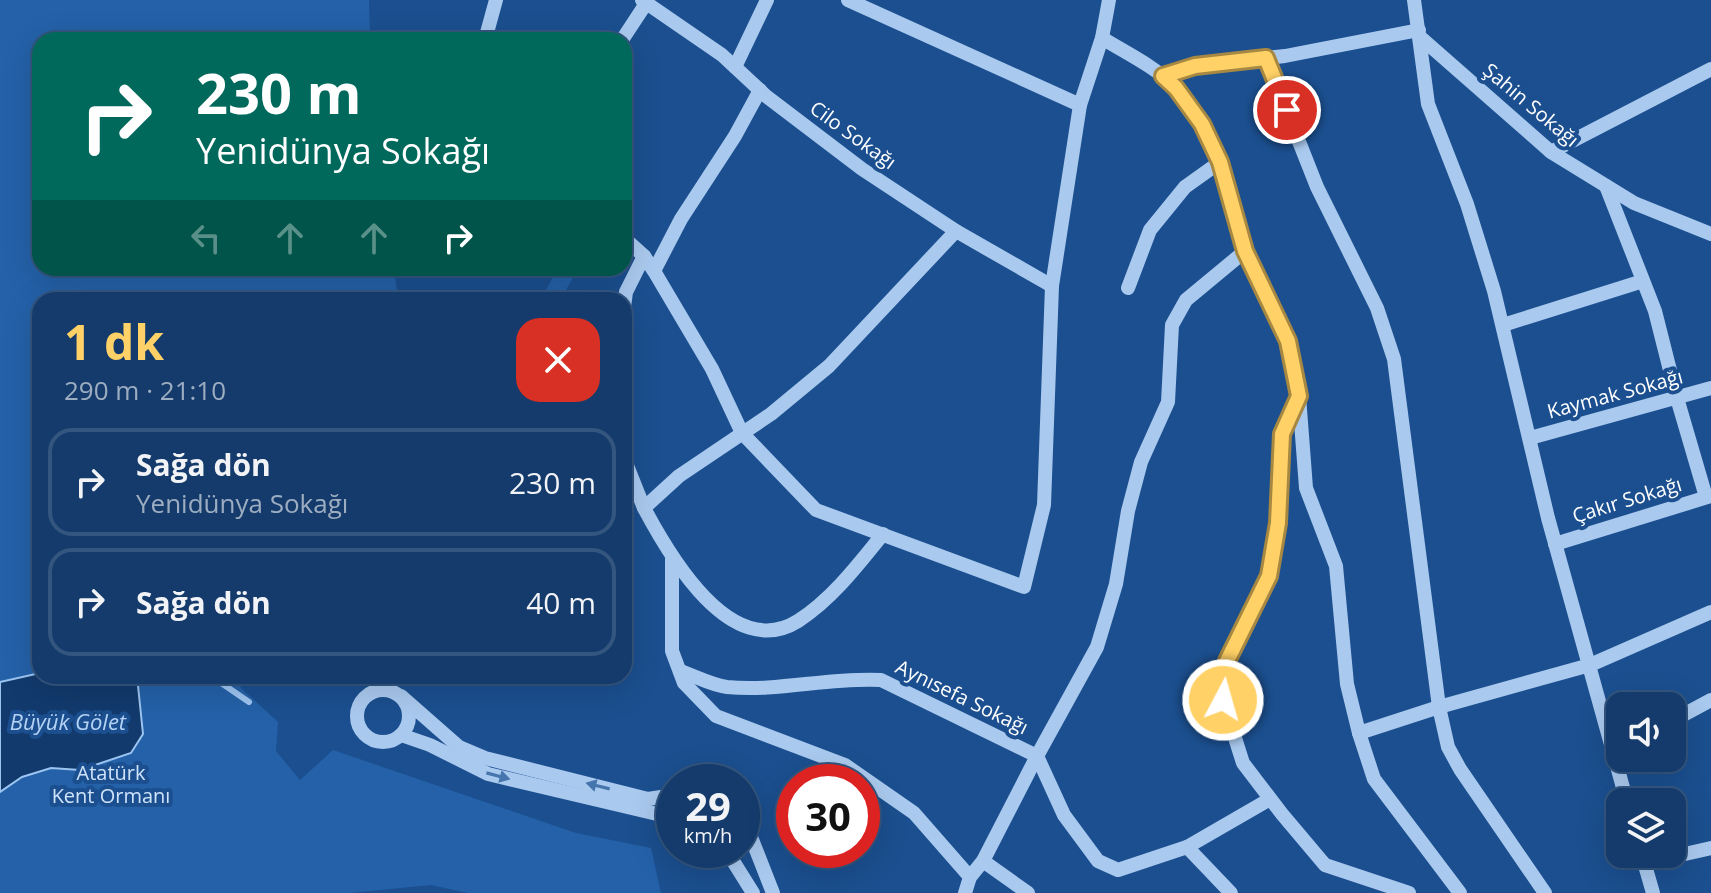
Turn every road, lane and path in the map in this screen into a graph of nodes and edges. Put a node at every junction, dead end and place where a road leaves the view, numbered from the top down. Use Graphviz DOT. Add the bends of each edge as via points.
graph roads {
  1 [pos="496,0"];
  2 [pos="767,0"];
  3 [pos="848,0"];
  4 [pos="1109,0"];
  5 [pos="1414,0"];
  6 [pos="644,1"];
  7 [pos="487,32"];
  8 [pos="627,32"];
  9 [pos="1420,34"];
  10 [pos="1102,38"];
  11 [pos="1266,58"];
  12 [pos="735,67"];
  13 [pos="1711,69"];
  14 [pos="1163,76"];
  15 [pos="760,90"];
  16 [pos="1080,105"];
  17 [pos="1551,152"];
  18 [pos="1220,162"];
  19 [pos="1606,185"];
  20 [pos="956,231"];
  21 [pos="1711,234"];
  22 [pos="632,245"];
  23 [pos="1245,251"];
  24 [pos="644,256"];
  25 [pos="654,271"];
  26 [pos="1643,281"];
  27 [pos="1052,286"];
  28 [pos="1128,288"];
  29 [pos="626,292"];
  30 [pos="1503,325"];
  31 [pos="1711,388"];
  32 [pos="1299,396"];
  33 [pos="1677,398"];
  34 [pos="742,433"];
  35 [pos="1530,438"];
  36 [pos="632,478"];
  37 [pos="1708,496"];
  38 [pos="644,508"];
  39 [pos="883,534"];
  40 [pos="1555,544"];
  41 [pos="672,558"];
  42 [pos="1711,612"];
  43 [pos="1590,665"];
  44 [pos="680,671"];
  45 [pos="401,696"];
  46 [pos="1711,700"];
  47 [pos="1439,707"];
  48 [pos="1606,713"];
  49 [pos="1686,713"];
  50 [pos="1359,733"];
  51 [pos="401,735"];
  52 [pos="1037,756"];
  53 [pos="656,798"];
  54 [pos="1270,799"];
  55 [pos="656,814"];
  56 [pos="1187,847"];
  57 [pos="1711,848"];
  58 [pos="1686,852"];
  59 [pos="760,860"];
  60 [pos="983,861"];
  61 [pos="737,868"];
  62 [pos="1646,868"];
  63 [pos="970,877"];
  64 [pos="753,893"];
  65 [pos="773,893"];
  66 [pos="965,893"];
  67 [pos="1028,893"];
  68 [pos="1231,893"];
  69 [pos="1409,893"];
  70 [pos="1460,893"];
  71 [pos="1545,893"];
  72 [pos="1653,893"];
  1 -- 7 [label="street"];
  2 -- 12 [label="street"];
  3 -- 16 [label="street"];
  4 -- 10 [label="street"];
  5 -- 9 [label="street"];
  6 -- 8 [label="street"];
  6 -- 12 [label="street, Cilo Sokağı"];
  9 -- 11 [label="street"];
  9 -- 17 [label="street, Şahin Sokağı"];
  9 -- 30 [label="street" via="1428,104 1467,204"];
  10 -- 14 [label="street"];
  10 -- 16 [label="street"];
  11 -- 14 [label="street" via="1195,66"];
  11 -- 47 [label="street" via="1317,187 1377,308 1394,359"];
  12 -- 15 [label="street, Cilo Sokağı"];
  13 -- 17 [label="street"];
  14 -- 18 [label="street" via="1202,124"];
  15 -- 20 [label="street, Cilo Sokağı" via="862,169"];
  15 -- 25 [label="street"];
  16 -- 27 [label="street"];
  17 -- 19 [label="street, Şahin Sokağı"];
  18 -- 23 [label="street"];
  18 -- 28 [label="street" via="1185,187 1150,230"];
  19 -- 21 [label="street, Şahin Sokağı" via="1634,203"];
  19 -- 26 [label="street"];
  20 -- 27 [label="street, Cilo Sokağı"];
  20 -- 34 [label="street" via="829,366"];
  22 -- 24 [label="street"];
  23 -- 32 [label="street" via="1288,341"];
  23 -- 52 [label="street" via="1186,300 1172,325 1168,402 1141,462 1097,647"];
  24 -- 25 [label="street"];
  24 -- 29 [label="street"];
  25 -- 34 [label="street" via="712,369"];
  26 -- 30 [label="street"];
  26 -- 33 [label="street"];
  27 -- 39 [label="street" via="1044,505 1024,587"];
  30 -- 35 [label="street"];
  31 -- 33 [label="street, Kaymak Sokağı"];
  32 -- 50 [label="street" via="1306,488 1336,566 1347,684"];
  32 -- 54 [label="street" via="1282,434 1278,523 1269,576 1227,661 1223,700 1243,763"];
  33 -- 35 [label="street, Kaymak Sokağı"];
  33 -- 37 [label="street"];
  34 -- 38 [label="street" via="679,476"];
  34 -- 39 [label="street" via="816,510"];
  35 -- 40 [label="street"];
  36 -- 38 [label="street"];
  37 -- 40 [label="street, Çakır Sokağı"];
  38 -- 41 [label="street"];
  39 -- 41 [label="street" via="849,577 796,622 771,631 730,619"];
  40 -- 43 [label="street"];
  41 -- 44 [label="street" via="672,651"];
  42 -- 43 [label="street"];
  43 -- 47 [label="street"];
  43 -- 48 [label="street"];
  44 -- 52 [label="street, Aynısefa Sokağı" via="725,687 881,680"];
  44 -- 63 [label="street" via="684,683 716,716 845,765 914,813"];
  45 -- 51 [label="street" via="409,721"];
  45 -- 51 [label="street" via="384,689 367,695 357,719 370,739 386,742"];
  53 -- 45 [label="street, one-way" via="485,758 459,747"];
  46 -- 49 [label="street"];
  47 -- 50 [label="street"];
  47 -- 71 [label="street" via="1448,747 1460,769"];
  50 -- 70 [label="street" via="1374,779"];
  51 -- 55 [label="street, one-way" via="488,774"];
  52 -- 56 [label="street" via="1064,815 1098,861 1118,870"];
  52 -- 60 [label="street"];
  54 -- 56 [label="street"];
  54 -- 69 [label="street" via="1325,865"];
  56 -- 68 [label="street"];
  57 -- 58 [label="street"];
  59 -- 65 [label="street"];
  60 -- 63 [label="street"];
  60 -- 67 [label="street"];
  61 -- 64 [label="street"];
  62 -- 72 [label="street"];
  63 -- 66 [label="street"];
}
